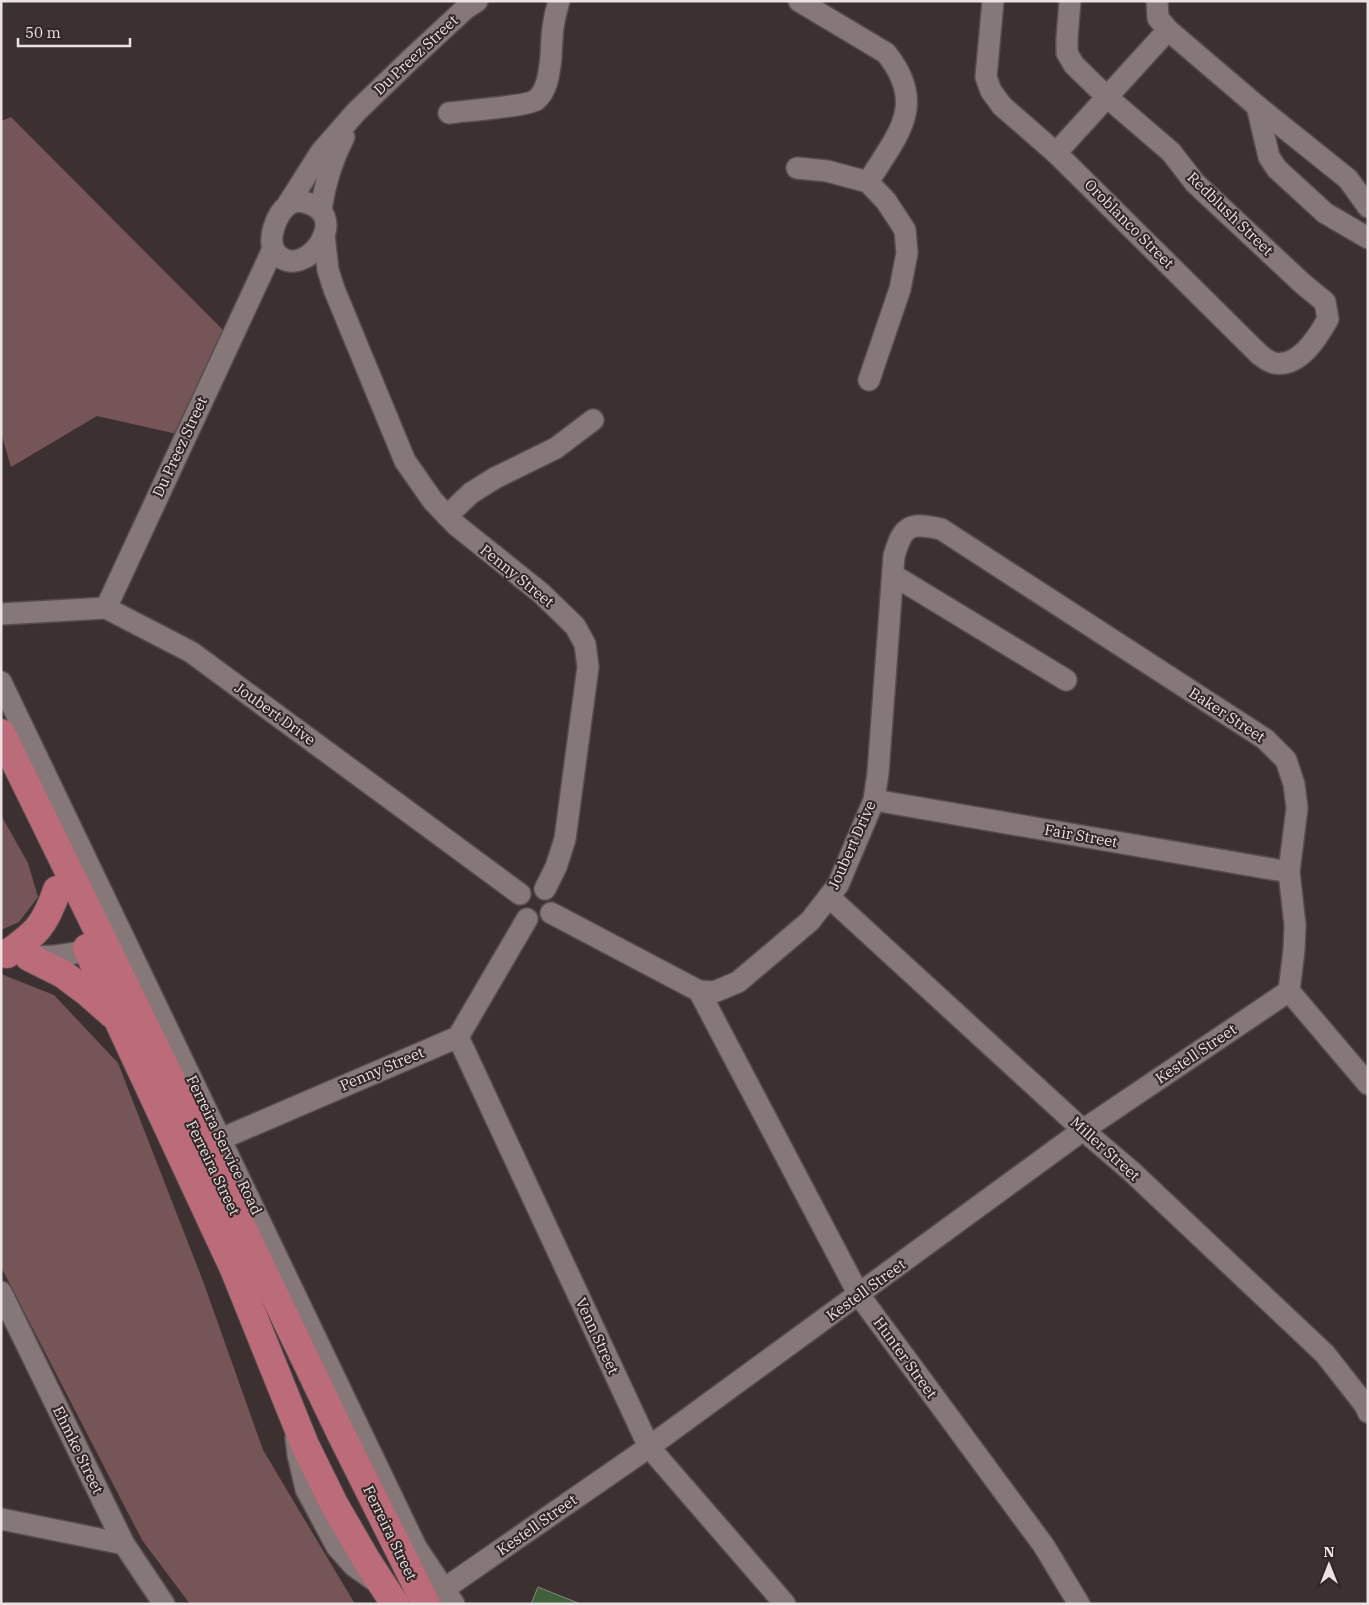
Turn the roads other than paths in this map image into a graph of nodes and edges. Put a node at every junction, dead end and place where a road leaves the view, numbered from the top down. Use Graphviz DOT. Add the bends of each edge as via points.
graph roads {
  1 [pos="477,1"];
  2 [pos="559,1"];
  3 [pos="799,1"];
  4 [pos="993,1"];
  5 [pos="1070,1"];
  6 [pos="1156,1"];
  7 [pos="1168,30"];
  8 [pos="1107,97"];
  9 [pos="1256,106"];
  10 [pos="356,112"];
  11 [pos="449,113"];
  12 [pos="1056,153"];
  13 [pos="798,168"];
  14 [pos="868,182"];
  15 [pos="288,204"];
  16 [pos="1368,207"];
  17 [pos="321,209"];
  18 [pos="324,235"];
  19 [pos="1368,238"];
  20 [pos="288,257"];
  21 [pos="334,289"];
  22 [pos="1328,312"];
  23 [pos="869,380"];
  24 [pos="593,420"];
  25 [pos="447,516"];
  26 [pos="911,526"];
  27 [pos="893,575"];
  28 [pos="106,608"];
  29 [pos="1,614"];
  30 [pos="1066,680"];
  31 [pos="1,682"];
  32 [pos="1,733"];
  33 [pos="1,774"];
  34 [pos="874,800"];
  35 [pos="1289,872"];
  36 [pos="546,889"];
  37 [pos="57,890"];
  38 [pos="520,894"];
  39 [pos="828,897"];
  40 [pos="551,913"];
  41 [pos="527,919"];
  42 [pos="98,950"];
  43 [pos="12,955"];
  44 [pos="700,991"];
  45 [pos="1289,991"];
  46 [pos="118,1020"];
  47 [pos="458,1037"];
  48 [pos="1368,1084"];
  49 [pos="1083,1130"];
  50 [pos="202,1148"];
  51 [pos="1,1292"];
  52 [pos="859,1295"];
  53 [pos="1368,1412"];
  54 [pos="649,1447"];
  55 [pos="1,1519"];
  56 [pos="124,1544"];
  57 [pos="389,1596"];
  58 [pos="441,1599"];
  59 [pos="164,1604"];
  60 [pos="785,1604"];
  61 [pos="1079,1604"];
  1 -- 10 [label="street, Du Preez Street" via="417,52"];
  2 -- 11 [label="street" via="553,20 547,84 536,101"];
  3 -- 14 [label="street" via="886,54 904,83 907,106 903,124"];
  4 -- 12 [label="street, Oroblanco Street" via="986,77 991,91 1002,106"];
  5 -- 8 [label="street" via="1067,53 1074,65"];
  6 -- 7 [label="street" via="1158,18"];
  7 -- 8 [label="street"];
  7 -- 9 [label="street"];
  8 -- 12 [label="street"];
  8 -- 22 [label="street, Redblush Street" via="1171,152 1195,183 1325,302"];
  9 -- 16 [label="street" via="1348,179"];
  9 -- 19 [label="street" via="1269,157 1277,169 1325,213"];
  10 -- 15 [label="street, Du Preez Street" via="321,152"];
  10 -- 17 [label="street, Du Preez Street" via="333,159"];
  12 -- 22 [label="street, Oroblanco Street" via="1260,355 1273,363 1297,358 1320,333"];
  13 -- 14 [label="street" via="826,171"];
  14 -- 23 [label="street" via="886,201 905,230 907,253 900,289"];
  15 -- 17 [label="street" via="310,202"];
  15 -- 20 [label="street" via="281,213 271,241"];
  17 -- 18 [label="street" via="326,220"];
  18 -- 20 [label="street" via="310,256"];
  18 -- 21 [label="street, Penny Street"];
  20 -- 21 [label="street, Penny Street" via="319,272"];
  20 -- 28 [label="street, Du Preez Street" via="254,287"];
  21 -- 25 [label="street, Penny Street" via="405,461"];
  24 -- 25 [label="street" via="556,448 471,492"];
  25 -- 36 [label="street, Penny Street" via="541,593 574,626 585,644 588,667 565,839"];
  26 -- 27 [label="street, Joubert Drive" via="900,537"];
  26 -- 35 [label="street, Baker Street" via="923,525 941,530 1265,739 1286,760 1294,784 1297,808"];
  27 -- 30 [label="street"];
  27 -- 34 [label="street, Joubert Drive"];
  28 -- 29 [label="street"];
  28 -- 38 [label="street, Joubert Drive" via="191,652"];
  31 -- 50 [label="street, Ferreira Service Road"];
  32 -- 42 [label="main road, Ferreira Street"];
  33 -- 37 [label="main road, Ferreira Street"];
  34 -- 35 [label="street, Fair Street"];
  34 -- 39 [label="street, Joubert Drive" via="838,885"];
  35 -- 45 [label="street, Baker Street" via="1295,925"];
  36 -- 38 [label="street" via="529,887"];
  36 -- 40 [label="street" via="552,897"];
  37 -- 42 [label="main road, Ferreira Street"];
  37 -- 43 [label="main road" via="42,924"];
  38 -- 41 [label="street" via="519,911"];
  39 -- 44 [label="street, Joubert Drive" via="810,920 738,982 714,992"];
  39 -- 49 [label="street, Miller Street"];
  40 -- 41 [label="street" via="542,920"];
  40 -- 44 [label="street"];
  41 -- 47 [label="street"];
  42 -- 43 [label="street" via="55,956"];
  42 -- 46 [label="main road, Ferreira Street"];
  42 -- 50 [label="main road, Ferreira Street"];
  43 -- 46 [label="main road" via="63,974"];
  44 -- 52 [label="street, Hunter Street"];
  45 -- 48 [label="street"];
  45 -- 49 [label="street, Kestell Street"];
  46 -- 50 [label="main road, Ferreira Street"];
  47 -- 50 [label="street, Penny Street"];
  47 -- 54 [label="street, Venn Street"];
  49 -- 52 [label="street, Kestell Street"];
  49 -- 53 [label="street, Miller Street" via="1325,1354"];
  50 -- 57 [label="main road, Ferreira Street" via="234,1269 305,1444 334,1504"];
  50 -- 58 [label="main road, Ferreira Street" via="341,1434"];
  51 -- 56 [label="street, Ehmke Street"];
  52 -- 54 [label="street, Kestell Street"];
  52 -- 61 [label="street, Hunter Street" via="1044,1546"];
  54 -- 58 [label="street, Kestell Street"];
  54 -- 60 [label="street, Venn Street"];
  55 -- 56 [label="street"];
  56 -- 59 [label="street, Ehmke Street"];
}
